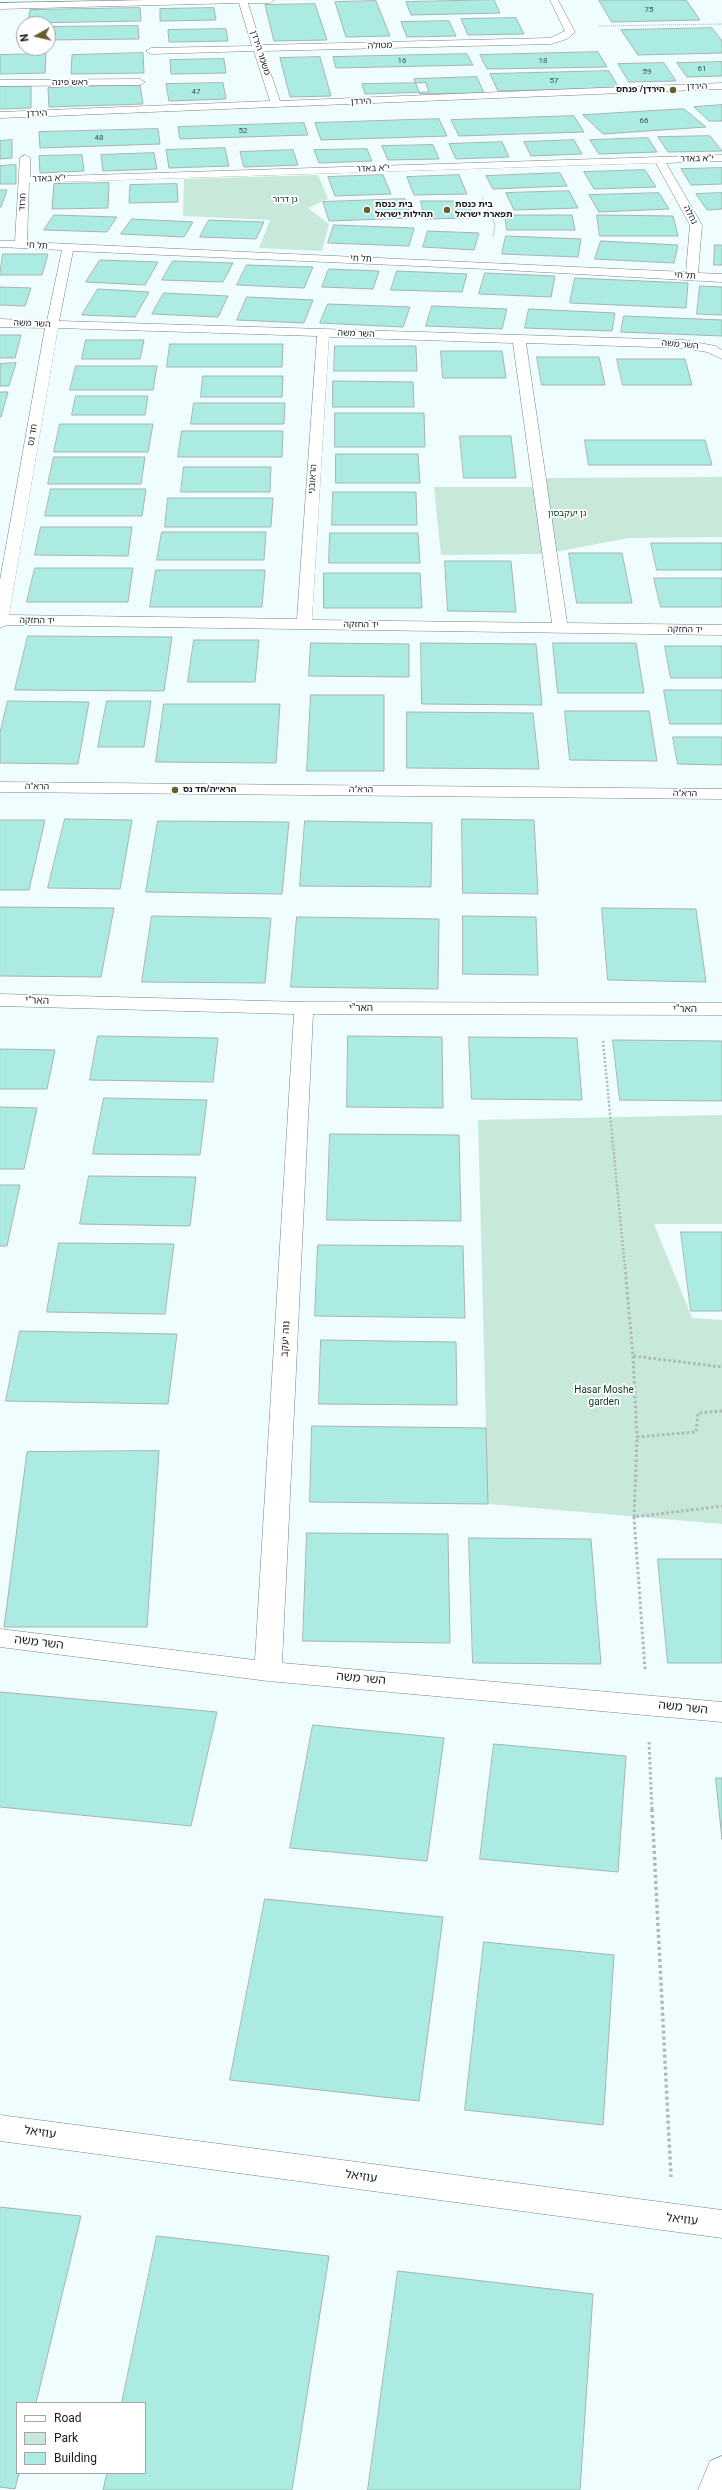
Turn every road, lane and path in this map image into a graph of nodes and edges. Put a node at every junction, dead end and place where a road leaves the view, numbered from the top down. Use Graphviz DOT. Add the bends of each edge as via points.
graph roads {
  1 [pos="242,0"];
  2 [pos="270,0"];
  3 [pos="554,0"];
  4 [pos="0,6"];
  5 [pos="722,24"];
  6 [pos="567,26"];
  7 [pos="259,49"];
  8 [pos="152,51"];
  9 [pos="140,82"];
  10 [pos="0,83"];
  11 [pos="722,86"];
  12 [pos="722,95"];
  13 [pos="276,105"];
  14 [pos="0,115"];
  15 [pos="0,123"];
  16 [pos="25,158"];
  17 [pos="722,158"];
  18 [pos="659,160"];
  19 [pos="465,166"];
  20 [pos="24,180"];
  21 [pos="0,244"];
  22 [pos="21,245"];
  23 [pos="68,248"];
  24 [pos="487,264"];
  25 [pos="692,276"];
  26 [pos="722,278"];
  27 [pos="0,323"];
  28 [pos="52,325"];
  29 [pos="323,334"];
  30 [pos="519,339"];
  31 [pos="717,352"];
  32 [pos="0,622"];
  33 [pos="304,624"];
  34 [pos="560,627"];
  35 [pos="722,630"];
  36 [pos="0,786"];
  37 [pos="722,794"];
  38 [pos="0,1000"];
  39 [pos="304,1008"];
  40 [pos="600,1009"];
  41 [pos="722,1010"];
  42 [pos="633,1356"];
  43 [pos="722,1367"];
  44 [pos="722,1411"];
  45 [pos="638,1437"];
  46 [pos="722,1506"];
  47 [pos="634,1517"];
  48 [pos="0,1638"];
  49 [pos="268,1671"];
  50 [pos="647,1704"];
  51 [pos="722,1712"];
  52 [pos="0,2128"];
  53 [pos="673,2219"];
  54 [pos="722,2224"];
  55 [pos="722,2473"];
  56 [pos="716,2490"];
  1 -- 2 [label="street"];
  1 -- 4 [label="street"];
  1 -- 7 [label="street, משמר הירדן"];
  3 -- 6 [label="street"];
  5 -- 6 [label="path"];
  6 -- 7 [label="street, מטולה" via="570,32 564,37 550,41"];
  7 -- 8 [label="street, מטולה"];
  7 -- 13 [label="street, משמר הירדן"];
  9 -- 10 [label="street, ראש פינה"];
  11 -- 13 [label="street, הירדן"];
  12 -- 15 [label="street, הירדן"];
  13 -- 14 [label="street, הירדן"];
  16 -- 20 [label="street, חרוד"];
  17 -- 18 [label="street, י\"א באדר"];
  18 -- 19 [label="street, י\"א באדר"];
  18 -- 25 [label="street, נחלה" via="696,225"];
  19 -- 20 [label="street, י\"א באדר"];
  19 -- 24 [label="path" via="495,225"];
  20 -- 22 [label="street, חרוד"];
  21 -- 22 [label="street, תל חי"];
  22 -- 23 [label="street, תל חי"];
  23 -- 24 [label="street, תל חי"];
  23 -- 28 [label="street, חד נס"];
  24 -- 25 [label="street, תל חי"];
  25 -- 26 [label="street, תל חי"];
  27 -- 28 [label="street, השר משה"];
  28 -- 29 [label="street, השר משה"];
  28 -- 32 [label="street, חד נס"];
  29 -- 30 [label="street, השר משה"];
  29 -- 33 [label="street, הראובני"];
  30 -- 31 [label="street, השר משה" via="684,344"];
  30 -- 34 [label="street"];
  32 -- 33 [label="street, יד החזקה"];
  33 -- 34 [label="street, יד החזקה"];
  34 -- 35 [label="street, יד החזקה"];
  36 -- 37 [label="street, הרא\"ה"];
  38 -- 39 [label="street, האר\"י"];
  39 -- 40 [label="street, האר\"י"];
  39 -- 49 [label="street, נוה יעקב"];
  40 -- 41 [label="street, האר\"י"];
  40 -- 42 [label="path"];
  42 -- 43 [label="path"];
  42 -- 45 [label="path"];
  44 -- 45 [label="path" via="698,1413 696,1432"];
  45 -- 47 [label="path"];
  46 -- 47 [label="path"];
  47 -- 50 [label="path"];
  48 -- 49 [label="street, השר משה"];
  49 -- 50 [label="street, השר משה"];
  50 -- 51 [label="street, השר משה"];
  50 -- 53 [label="path"];
  52 -- 53 [label="street, עוזיאל"];
  53 -- 54 [label="street, עוזיאל"];
  55 -- 56 [label="street"];
}
